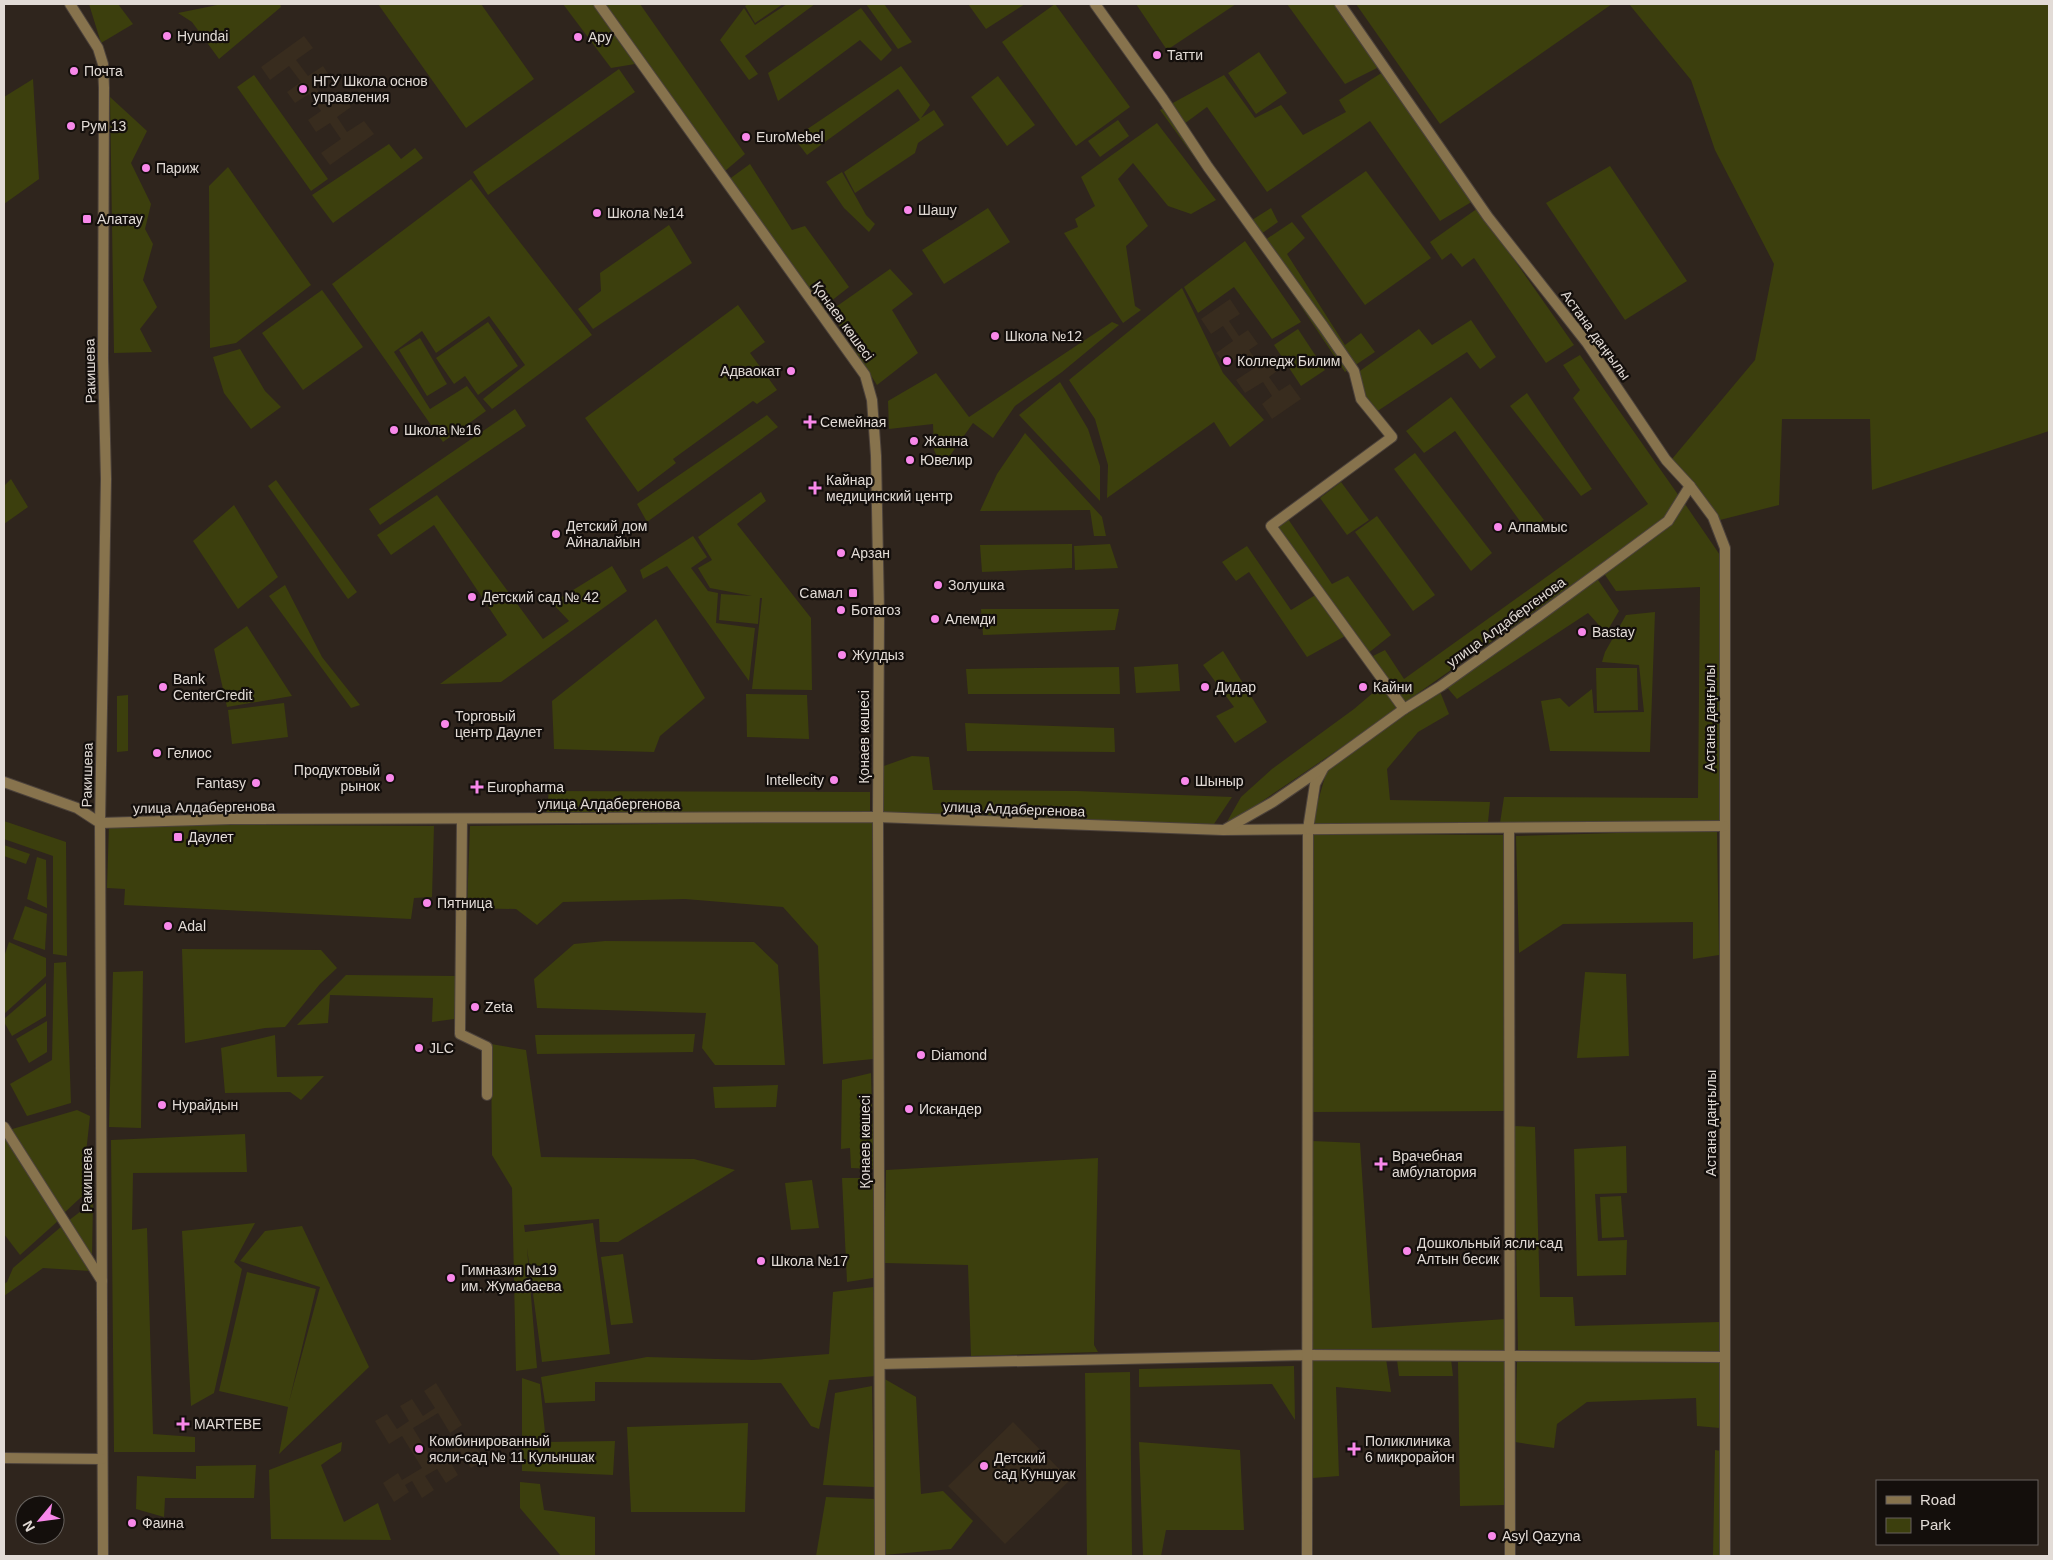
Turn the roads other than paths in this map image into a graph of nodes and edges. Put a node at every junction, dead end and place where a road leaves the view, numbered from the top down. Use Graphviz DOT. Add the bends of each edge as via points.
graph roads {
  1 [pos="70,4"];
  2 [pos="599,4"];
  3 [pos="1095,4"];
  4 [pos="1340,4"];
  5 [pos="1690,486"];
  6 [pos="1404,709"];
  7 [pos="1324,766"];
  8 [pos="4,782"];
  9 [pos="878,818"];
  10 [pos="462,819"];
  11 [pos="100,823"];
  12 [pos="1724,826"];
  13 [pos="1509,828"];
  14 [pos="1308,829"];
  15 [pos="1223,830"];
  16 [pos="487,1095"];
  17 [pos="4,1127"];
  18 [pos="102,1281"];
  19 [pos="1307,1355"];
  20 [pos="1511,1356"];
  21 [pos="1724,1357"];
  22 [pos="880,1364"];
  23 [pos="4,1458"];
  24 [pos="102,1459"];
  25 [pos="102,1556"];
  26 [pos="880,1556"];
  27 [pos="1307,1556"];
  28 [pos="1510,1556"];
  29 [pos="1725,1556"];
  1 -- 11 [label="street, Ракишева" via="98,48 103,64 104,88 106,480"];
  2 -- 9 [label="street, Қонаев көшесі" via="864,375 872,400 876,456"];
  3 -- 6 [label="street" via="1354,371 1362,399 1392,438 1271,526"];
  4 -- 5 [label="street, Астана даңғылы" via="1488,217 1587,343 1666,460"];
  5 -- 6 [label="street, улица Алдабергенова" via="1668,521 1532,622"];
  5 -- 12 [label="street, Астана даңғылы" via="1713,517 1724,548"];
  6 -- 7 [label="street, улица Алдабергенова"];
  7 -- 14 [label="street" via="1316,784"];
  7 -- 15 [label="street, улица Алдабергенова" via="1273,802"];
  8 -- 11 [label="street" via="77,808"];
  9 -- 10 [label="street, улица Алдабергенова"];
  9 -- 15 [label="street, улица Алдабергенова"];
  9 -- 22 [label="street, Қонаев көшесі"];
  10 -- 11 [label="street, улица Алдабергенова" via="224,819"];
  10 -- 16 [label="street" via="460,1034 487,1047"];
  11 -- 18 [label="street, Ракишева"];
  12 -- 13 [label="street, улица Алдабергенова"];
  12 -- 21 [label="street, Астана даңғылы"];
  13 -- 14 [label="street, улица Алдабергенова"];
  13 -- 20 [label="street"];
  14 -- 15 [label="street, улица Алдабергенова"];
  14 -- 19 [label="street"];
  17 -- 18 [label="street"];
  18 -- 24 [label="street, Ракишева"];
  19 -- 20 [label="street"];
  19 -- 22 [label="street"];
  19 -- 27 [label="street"];
  20 -- 21 [label="street"];
  20 -- 28 [label="street"];
  21 -- 29 [label="street, Астана даңғылы"];
  22 -- 26 [label="street, Қонаев көшесі"];
  23 -- 24 [label="street"];
  24 -- 25 [label="street, Ракишева"];
}
